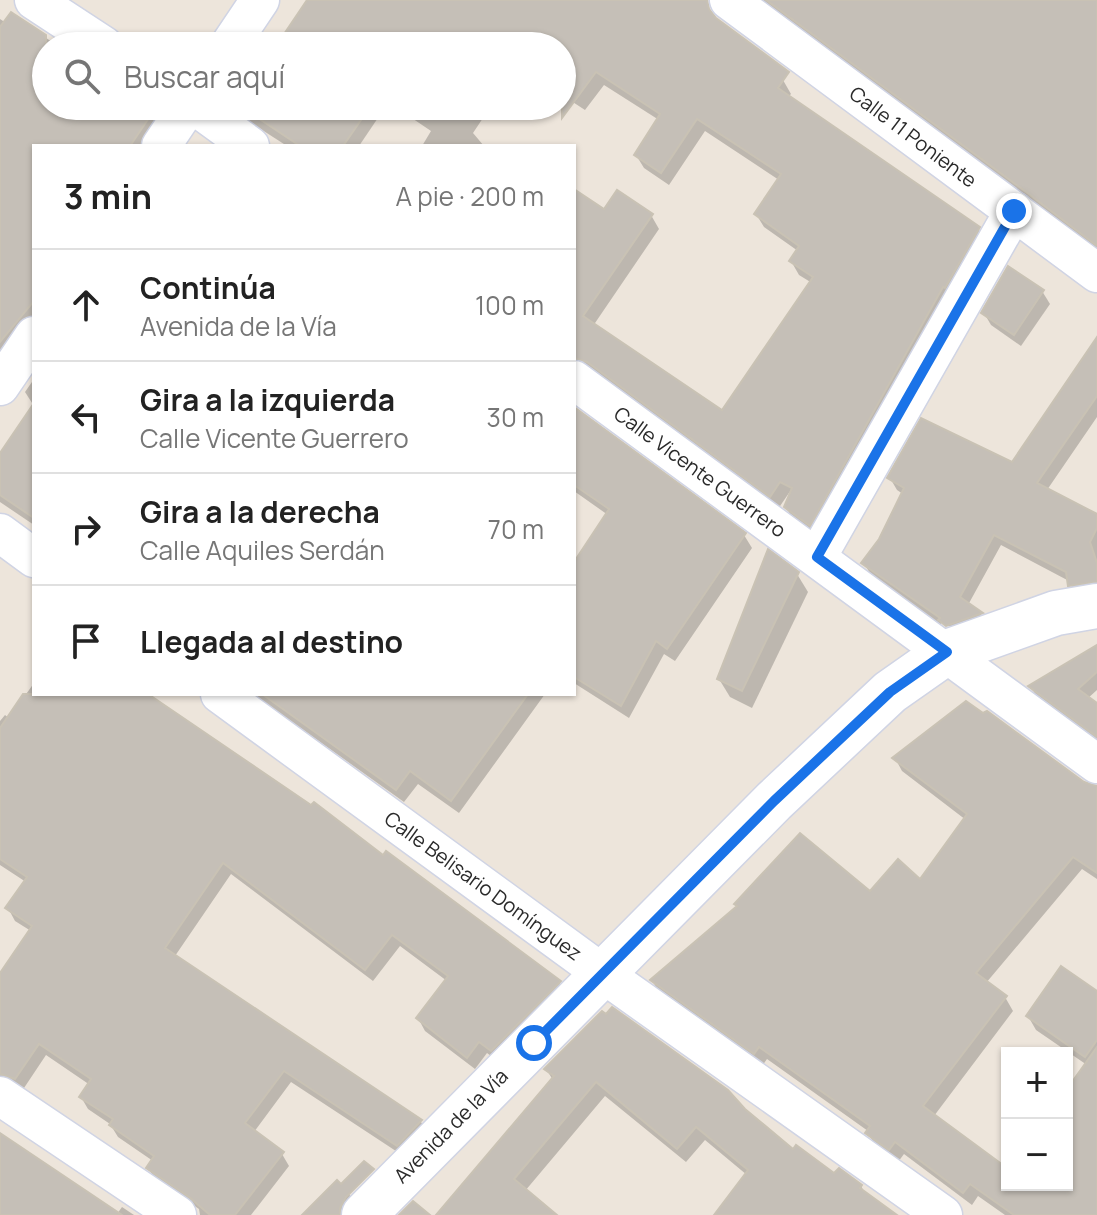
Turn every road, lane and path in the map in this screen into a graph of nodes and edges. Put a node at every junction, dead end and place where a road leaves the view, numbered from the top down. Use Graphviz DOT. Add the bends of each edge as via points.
graph roads {
  1 [pos="34,0"];
  2 [pos="260,0"];
  3 [pos="729,0"];
  4 [pos="83,32"];
  5 [pos="238,32"];
  6 [pos="179,120"];
  7 [pos="214,120"];
  8 [pos="162,144"];
  9 [pos="247,144"];
  10 [pos="1014,211"];
  11 [pos="1097,273"];
  12 [pos="32,339"];
  13 [pos="576,381"];
  14 [pos="0,386"];
  15 [pos="0,533"];
  16 [pos="32,557"];
  17 [pos="817,557"];
  18 [pos="1097,606"];
  19 [pos="947,652"];
  20 [pos="223,696"];
  21 [pos="1097,764"];
  22 [pos="602,973"];
  23 [pos="0,1096"];
  24 [pos="177,1215"];
  25 [pos="364,1215"];
  26 [pos="943,1215"];
  1 -- 4 [label="street"];
  2 -- 5 [label="street"];
  3 -- 10 [label="street, Calle 11 Poniente"];
  6 -- 8 [label="street"];
  7 -- 9 [label="street"];
  10 -- 11 [label="street, Calle 11 Poniente"];
  10 -- 17 [label="street"];
  12 -- 14 [label="street"];
  13 -- 17 [label="street, Calle Vicente Guerrero"];
  15 -- 16 [label="street"];
  17 -- 19 [label="street, Calle Vicente Guerrero"];
  18 -- 19 [label="street, Avenida de la Vía" via="1056,613"];
  19 -- 21 [label="street, Calle Vicente Guerrero"];
  19 -- 22 [label="street, Avenida de la Vía" via="890,692"];
  20 -- 22 [label="street, Calle Belisario Domínguez"];
  22 -- 25 [label="street, Avenida de la Vía"];
  22 -- 26 [label="street, Calle Belisario Domínguez"];
  23 -- 24 [label="street"];
}
